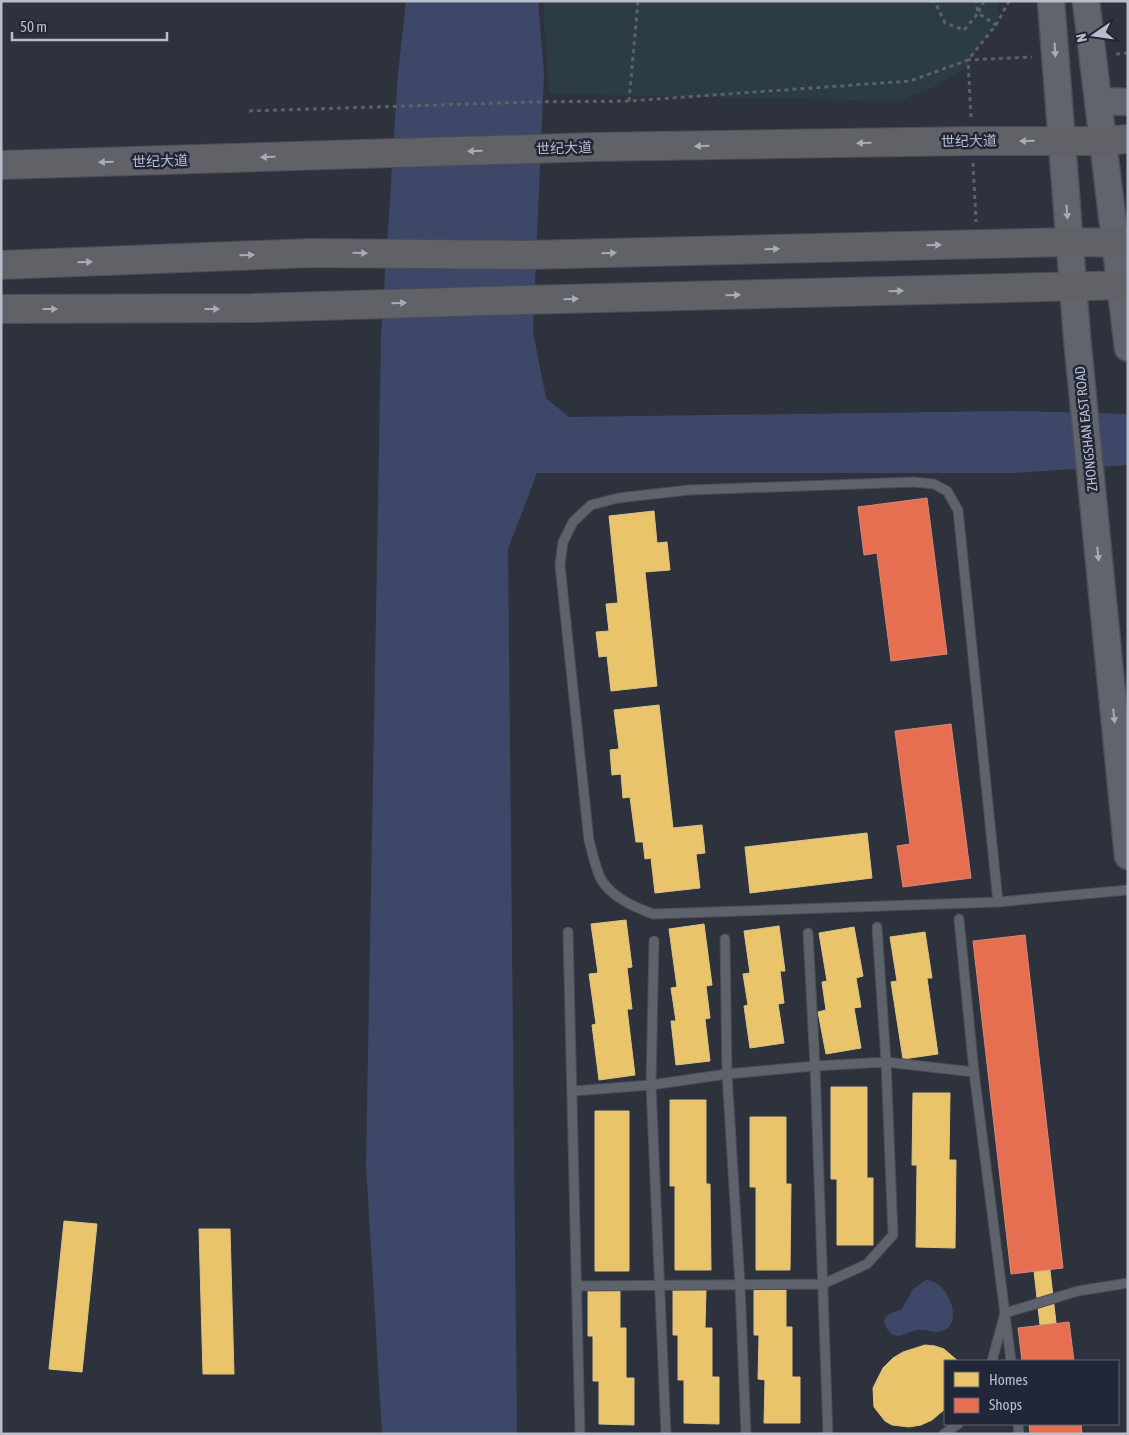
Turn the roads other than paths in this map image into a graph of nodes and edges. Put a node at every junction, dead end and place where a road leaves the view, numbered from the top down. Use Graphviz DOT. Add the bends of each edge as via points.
graph roads {
  1 [pos="1051,1"];
  2 [pos="1086,1"];
  3 [pos="1098,102"];
  4 [pos="1128,102"];
  5 [pos="1062,140"];
  6 [pos="1115,140"];
  7 [pos="1,166"];
  8 [pos="1069,242"];
  9 [pos="1122,242"];
  10 [pos="1,265"];
  11 [pos="1124,286"];
  12 [pos="1073,287"];
  13 [pos="1,309"];
  14 [pos="1127,340"];
  15 [pos="1128,856"];
  16 [pos="1128,890"];
  17 [pos="998,902"];
  18 [pos="959,919"];
  19 [pos="877,927"];
  20 [pos="568,932"];
  21 [pos="808,932"];
  22 [pos="725,938"];
  23 [pos="654,942"];
  24 [pos="886,1062"];
  25 [pos="815,1066"];
  26 [pos="974,1072"];
  27 [pos="727,1074"];
  28 [pos="651,1085"];
  29 [pos="573,1091"];
  30 [pos="1128,1283"];
  31 [pos="822,1284"];
  32 [pos="740,1285"];
  33 [pos="576,1286"];
  34 [pos="660,1286"];
  35 [pos="1005,1313"];
  36 [pos="992,1360"];
  37 [pos="1011,1360"];
  38 [pos="957,1425"];
  39 [pos="580,1434"];
  40 [pos="666,1434"];
  41 [pos="746,1434"];
  42 [pos="828,1434"];
  43 [pos="944,1434"];
  1 -- 5 [label="main road, ZHONGSHAN EAST ROAD, one-way"];
  2 -- 3 [label="main road"];
  3 -- 4 [label="main road"];
  3 -- 6 [label="main road"];
  5 -- 6 [label="highway, 世纪大道"];
  5 -- 7 [label="highway, 世纪大道, one-way" via="523,149"];
  5 -- 8 [label="main road, ZHONGSHAN EAST ROAD, one-way"];
  6 -- 9 [label="main road"];
  8 -- 9 [label="highway"];
  10 -- 8 [label="highway, one-way" via="311,253 526,255"];
  8 -- 12 [label="main road, ZHONGSHAN EAST ROAD"];
  9 -- 11 [label="main road"];
  11 -- 12 [label="highway"];
  11 -- 14 [label="main road"];
  13 -- 12 [label="highway, one-way" via="242,308"];
  12 -- 15 [label="main road, ZHONGSHAN EAST ROAD, one-way"];
  16 -- 17 [label="lane"];
  17 -- 17 [label="lane" via="958,510 947,491 934,484 913,482 689,490 591,504 573,522 563,542 560,565 589,841 600,878 608,890 653,914"];
  18 -- 26 [label="lane"];
  19 -- 24 [label="lane"];
  20 -- 29 [label="lane"];
  21 -- 25 [label="lane"];
  22 -- 27 [label="lane"];
  23 -- 28 [label="lane"];
  24 -- 25 [label="lane"];
  24 -- 26 [label="lane"];
  24 -- 31 [label="lane" via="894,1235 867,1264"];
  25 -- 27 [label="lane"];
  25 -- 31 [label="lane"];
  26 -- 35 [label="lane"];
  27 -- 28 [label="lane"];
  27 -- 32 [label="lane"];
  28 -- 29 [label="lane"];
  28 -- 34 [label="lane"];
  29 -- 33 [label="lane"];
  30 -- 35 [label="lane" via="1078,1291"];
  31 -- 32 [label="lane"];
  31 -- 42 [label="lane"];
  32 -- 34 [label="lane"];
  32 -- 41 [label="lane"];
  33 -- 34 [label="lane"];
  33 -- 39 [label="lane"];
  34 -- 40 [label="lane"];
  35 -- 36 [label="lane"];
  35 -- 37 [label="lane"];
  38 -- 43 [label="lane"];
}
